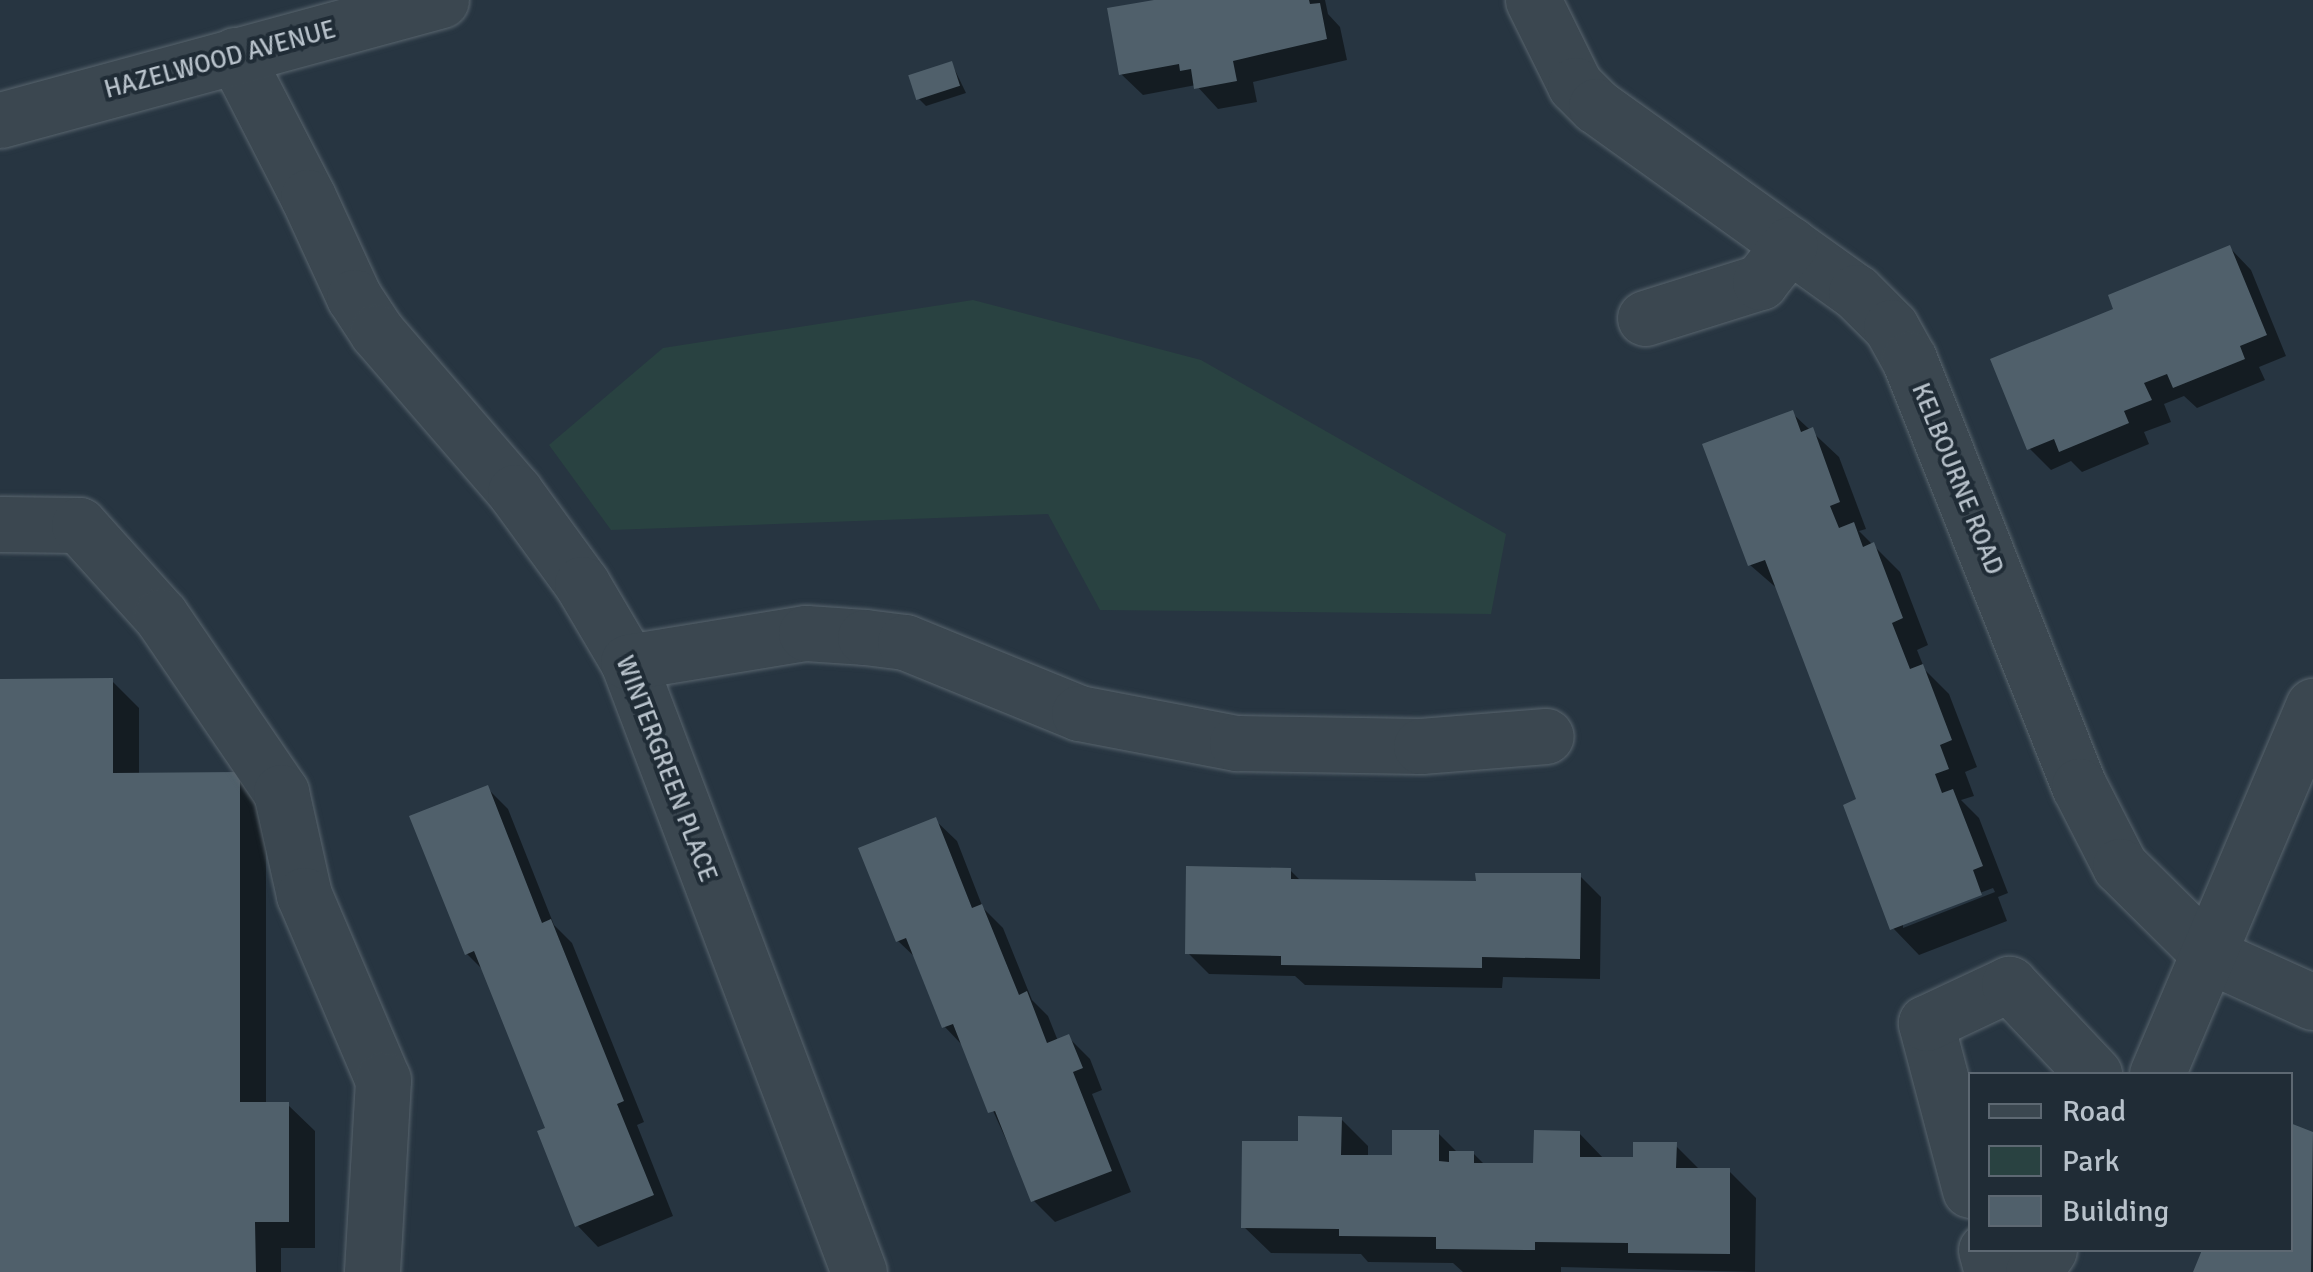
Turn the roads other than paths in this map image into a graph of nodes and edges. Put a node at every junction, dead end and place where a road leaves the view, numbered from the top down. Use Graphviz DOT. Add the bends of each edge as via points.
graph roads {
  1 [pos="441,0"];
  2 [pos="1534,0"];
  3 [pos="234,56"];
  4 [pos="0,120"];
  5 [pos="1790,244"];
  6 [pos="1646,318"];
  7 [pos="0,524"];
  8 [pos="628,662"];
  9 [pos="2313,706"];
  10 [pos="1546,736"];
  11 [pos="2210,956"];
  12 [pos="2313,1002"];
  13 [pos="2092,1072"];
  14 [pos="2158,1072"];
  15 [pos="1968,1182"];
  16 [pos="372,1272"];
  17 [pos="859,1272"];
  1 -- 3 [label="street, HAZELWOOD AVENUE"];
  2 -- 5 [label="street, KELBOURNE ROAD" via="1575,85 1596,106"];
  3 -- 4 [label="street, HAZELWOOD AVENUE"];
  3 -- 8 [label="street, WINTERGREEN PLACE" via="354,297 515,492"];
  5 -- 6 [label="street" via="1760,282"];
  5 -- 11 [label="street, KELBOURNE ROAD" via="1891,327 2103,836 2120,866"];
  7 -- 16 [label="street" via="78,525 161,616 282,792 304,895 383,1080"];
  8 -- 10 [label="street" via="806,633 864,636 905,642 1079,712 1237,743 1421,746"];
  8 -- 17 [label="street, WINTERGREEN PLACE"];
  9 -- 11 [label="street"];
  11 -- 12 [label="street, KELBOURNE ROAD"];
  11 -- 14 [label="street"];
  13 -- 15 [label="street" via="2009,984 1926,1023"];
}
